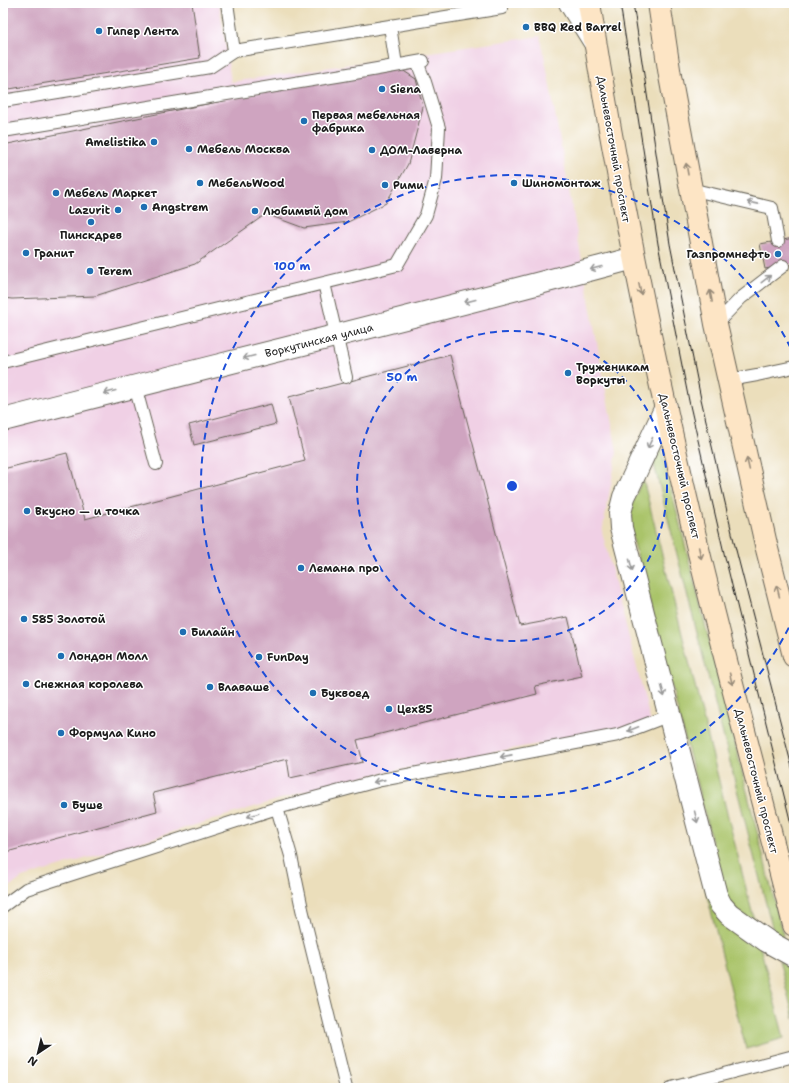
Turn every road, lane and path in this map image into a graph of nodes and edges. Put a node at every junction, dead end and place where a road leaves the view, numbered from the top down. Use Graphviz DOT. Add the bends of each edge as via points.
graph roads {
  1 [pos="227,3"];
  2 [pos="501,3"];
  3 [pos="570,3"];
  4 [pos="589,3"];
  5 [pos="658,3"];
  6 [pos="390,26"];
  7 [pos="595,43"];
  8 [pos="234,51"];
  9 [pos="396,66"];
  10 [pos="3,101"];
  11 [pos="3,131"];
  12 [pos="690,189"];
  13 [pos="778,241"];
  14 [pos="634,258"];
  15 [pos="783,266"];
  16 [pos="324,282"];
  17 [pos="716,324"];
  18 [pos="337,336"];
  19 [pos="3,362"];
  20 [pos="794,367"];
  21 [pos="346,377"];
  22 [pos="729,380"];
  23 [pos="135,386"];
  24 [pos="666,407"];
  25 [pos="3,420"];
  26 [pos="156,464"];
  27 [pos="794,656"];
  28 [pos="670,715"];
  29 [pos="277,808"];
  30 [pos="3,906"];
  31 [pos="794,925"];
  32 [pos="794,956"];
  33 [pos="794,1056"];
  34 [pos="346,1088"];
  35 [pos="672,1088"];
  1 -- 8 [label="lane"];
  2 -- 6 [label="lane" via="502,8"];
  3 -- 7 [label="street"];
  4 -- 7 [label="main road, Дальневосточный проспект"];
  12 -- 5 [label="main road, one-way"];
  6 -- 8 [label="lane"];
  6 -- 9 [label="lane"];
  7 -- 14 [label="main road, Дальневосточный проспект"];
  8 -- 10 [label="lane" via="210,67"];
  9 -- 11 [label="lane"];
  9 -- 16 [label="lane" via="420,61 439,128 436,179 426,215 397,264"];
  13 -- 12 [label="lane, one-way" via="772,208"];
  17 -- 12 [label="main road, one-way"];
  14 -- 18 [label="street, Воркутинская улица, one-way"];
  14 -- 24 [label="main road, Дальневосточный проспект, one-way"];
  17 -- 15 [label="lane, one-way" via="741,298"];
  16 -- 18 [label="lane"];
  16 -- 19 [label="lane"];
  17 -- 22 [label="main road"];
  18 -- 21 [label="lane"];
  18 -- 23 [label="street, Воркутинская улица, one-way"];
  20 -- 22 [label="lane"];
  27 -- 22 [label="main road, one-way"];
  23 -- 25 [label="street, Воркутинская улица, one-way"];
  23 -- 26 [label="lane"];
  24 -- 28 [label="street, one-way" via="624,497 620,513 621,528"];
  24 -- 31 [label="main road, Дальневосточный проспект, one-way" via="702,564"];
  28 -- 29 [label="lane, one-way" via="618,735 381,780"];
  28 -- 32 [label="street, one-way" via="721,906 760,936"];
  29 -- 30 [label="lane, one-way" via="26,889"];
  29 -- 34 [label="lane" via="291,856"];
  33 -- 35 [label="lane"];
}
